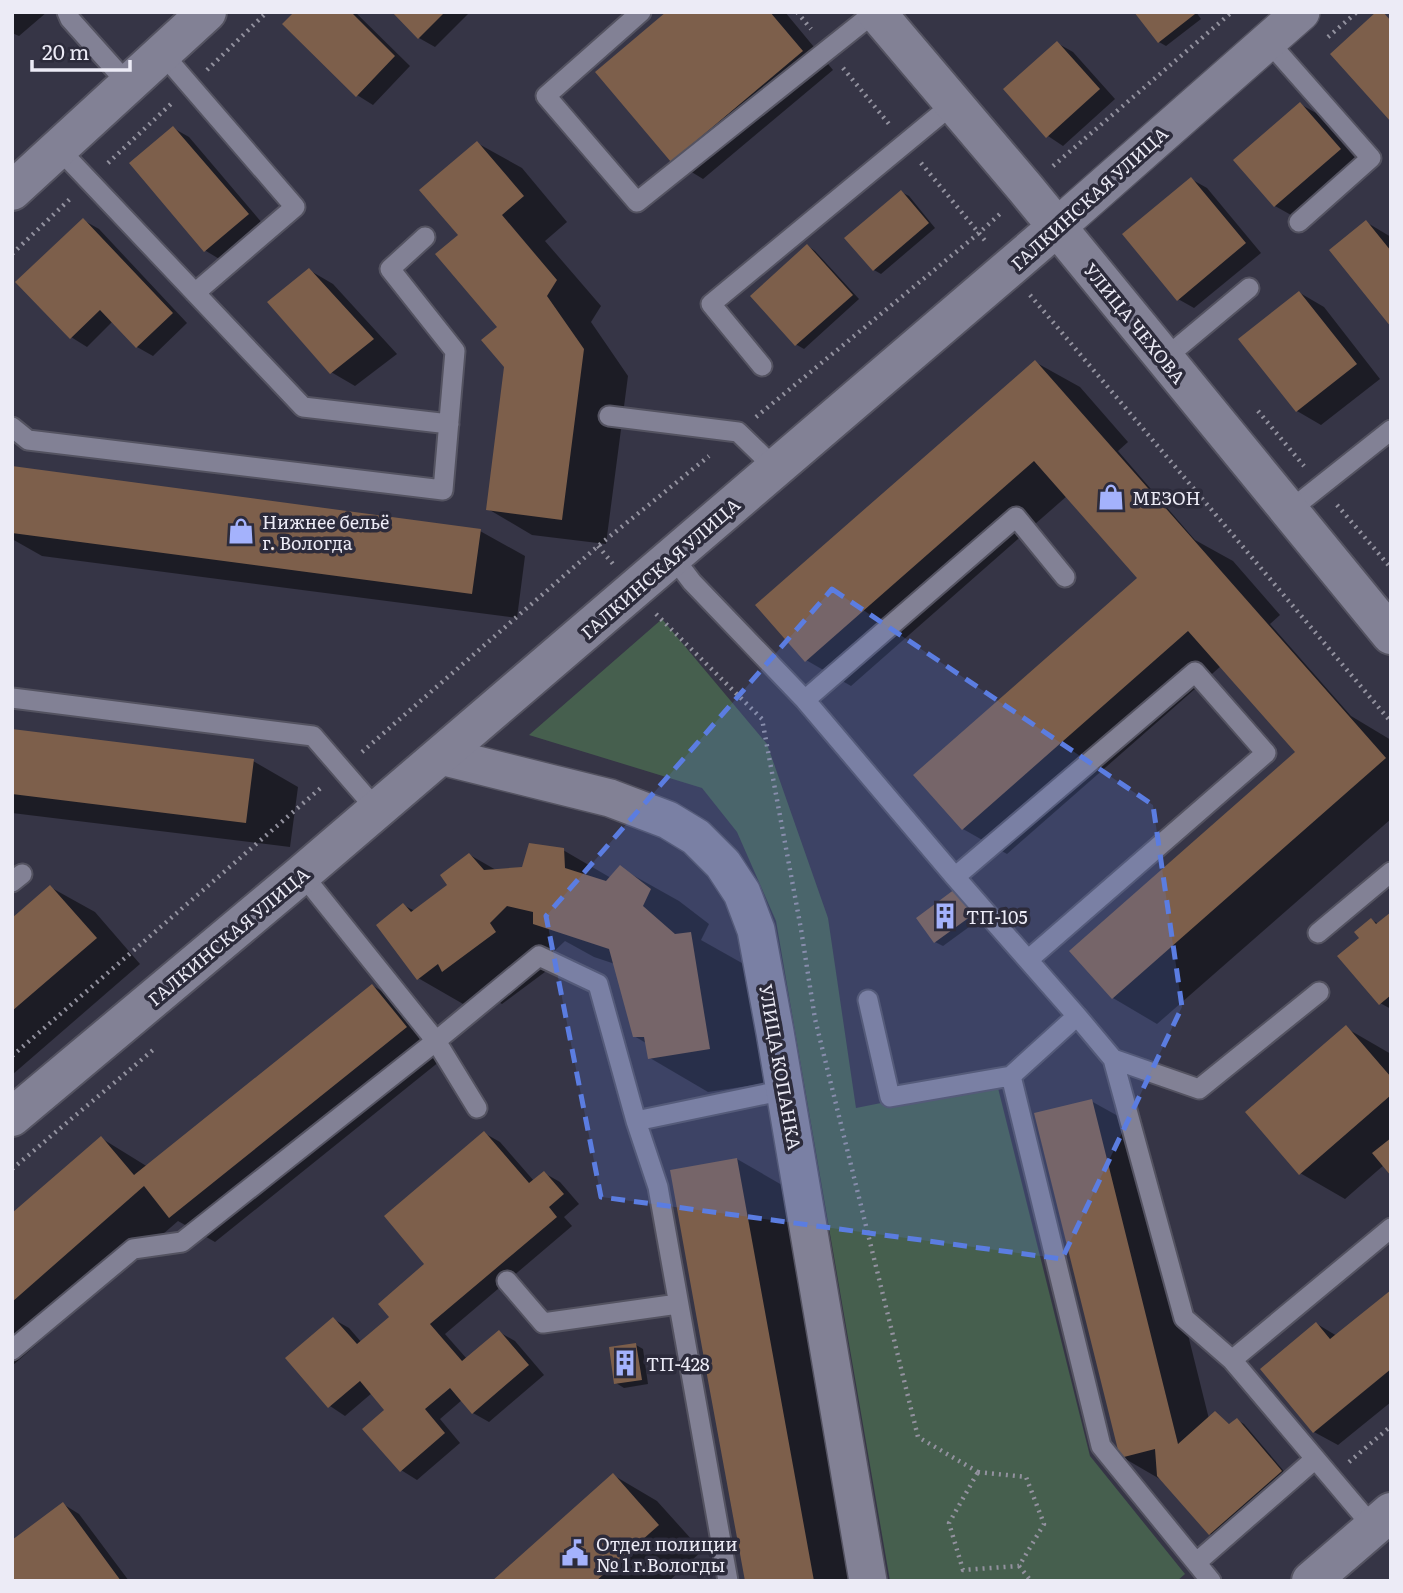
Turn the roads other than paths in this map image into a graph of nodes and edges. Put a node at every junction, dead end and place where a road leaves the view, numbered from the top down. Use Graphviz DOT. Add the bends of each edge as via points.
graph roads {
  1 [pos="67,12"];
  2 [pos="207,12"];
  3 [pos="641,12"];
  4 [pos="875,12"];
  5 [pos="1301,12"];
  6 [pos="1268,41"];
  7 [pos="162,53"];
  8 [pos="128,84"];
  9 [pos="954,103"];
  10 [pos="58,148"];
  11 [pos="12,191"];
  12 [pos="1298,222"];
  13 [pos="1056,227"];
  14 [pos="425,237"];
  15 [pos="1249,288"];
  16 [pos="195,293"];
  17 [pos="1164,359"];
  18 [pos="762,366"];
  19 [pos="609,416"];
  20 [pos="449,424"];
  21 [pos="12,427"];
  22 [pos="1391,430"];
  23 [pos="776,469"];
  24 [pos="1289,511"];
  25 [pos="673,557"];
  26 [pos="1065,577"];
  27 [pos="1391,635"];
  28 [pos="12,698"];
  29 [pos="805,701"];
  30 [pos="441,756"];
  31 [pos="377,810"];
  32 [pos="1391,872"];
  33 [pos="302,874"];
  34 [pos="955,877"];
  35 [pos="1318,933"];
  36 [pos="1028,960"];
  37 [pos="1319,992"];
  38 [pos="868,1000"];
  39 [pos="1077,1016"];
  40 [pos="436,1041"];
  41 [pos="1113,1059"];
  42 [pos="1011,1076"];
  43 [pos="785,1090"];
  44 [pos="477,1108"];
  45 [pos="12,1116"];
  46 [pos="636,1121"];
  47 [pos="1391,1228"];
  48 [pos="507,1281"];
  49 [pos="678,1304"];
  50 [pos="12,1350"];
  51 [pos="1232,1360"];
  52 [pos="1315,1459"];
  53 [pos="1382,1520"];
  54 [pos="1197,1562"];
  55 [pos="728,1581"];
  56 [pos="868,1581"];
  57 [pos="1211,1581"];
  58 [pos="1311,1581"];
  1 -- 8 [label="lane"];
  2 -- 7 [label="street"];
  3 -- 4 [label="lane" via="546,96 637,202"];
  4 -- 9 [label="street, УЛИЦА ЧЕХОВА"];
  5 -- 6 [label="street, ГАЛКИНСКАЯ УЛИЦА"];
  6 -- 12 [label="lane" via="1371,158"];
  6 -- 13 [label="street, ГАЛКИНСКАЯ УЛИЦА"];
  7 -- 8 [label="street"];
  7 -- 16 [label="lane" via="295,207"];
  8 -- 10 [label="street"];
  9 -- 13 [label="street, УЛИЦА ЧЕХОВА"];
  9 -- 18 [label="lane" via="710,304"];
  10 -- 11 [label="street"];
  10 -- 16 [label="lane"];
  13 -- 17 [label="street, УЛИЦА ЧЕХОВА"];
  13 -- 23 [label="street, ГАЛКИНСКАЯ УЛИЦА"];
  14 -- 20 [label="lane" via="390,269 454,351"];
  15 -- 17 [label="lane"];
  16 -- 20 [label="lane" via="303,407"];
  17 -- 24 [label="street, УЛИЦА ЧЕХОВА"];
  19 -- 23 [label="lane" via="738,432"];
  20 -- 21 [label="lane" via="443,490 28,440"];
  22 -- 24 [label="lane"];
  23 -- 25 [label="street, ГАЛКИНСКАЯ УЛИЦА"];
  24 -- 27 [label="street, УЛИЦА ЧЕХОВА"];
  25 -- 29 [label="lane"];
  25 -- 30 [label="street, ГАЛКИНСКАЯ УЛИЦА"];
  26 -- 29 [label="lane" via="1016,517"];
  28 -- 31 [label="lane" via="313,737"];
  29 -- 34 [label="lane"];
  30 -- 31 [label="street, ГАЛКИНСКАЯ УЛИЦА"];
  30 -- 43 [label="street, УЛИЦА КОПАНКА" via="610,798 668,820 696,837 730,874 756,930"];
  31 -- 33 [label="street, ГАЛКИНСКАЯ УЛИЦА"];
  32 -- 35 [label="lane"];
  33 -- 40 [label="lane"];
  33 -- 45 [label="street, ГАЛКИНСКАЯ УЛИЦА"];
  34 -- 36 [label="lane"];
  34 -- 36 [label="lane" via="1195,672 1266,753"];
  36 -- 39 [label="lane"];
  37 -- 41 [label="lane" via="1199,1089"];
  38 -- 42 [label="lane" via="890,1097"];
  39 -- 41 [label="lane"];
  39 -- 42 [label="lane"];
  40 -- 44 [label="lane"];
  40 -- 46 [label="lane" via="539,956 598,984"];
  40 -- 50 [label="lane" via="182,1242 133,1250"];
  41 -- 51 [label="lane" via="1184,1318"];
  42 -- 54 [label="lane" via="1101,1446"];
  43 -- 46 [label="lane"];
  43 -- 56 [label="street, УЛИЦА КОПАНКА"];
  46 -- 49 [label="lane" via="658,1187"];
  47 -- 51 [label="lane"];
  48 -- 49 [label="lane" via="543,1323"];
  49 -- 55 [label="lane"];
  51 -- 52 [label="lane"];
  52 -- 53 [label="lane"];
  52 -- 54 [label="lane"];
  53 -- 58 [label="street"];
  54 -- 57 [label="lane"];
}
